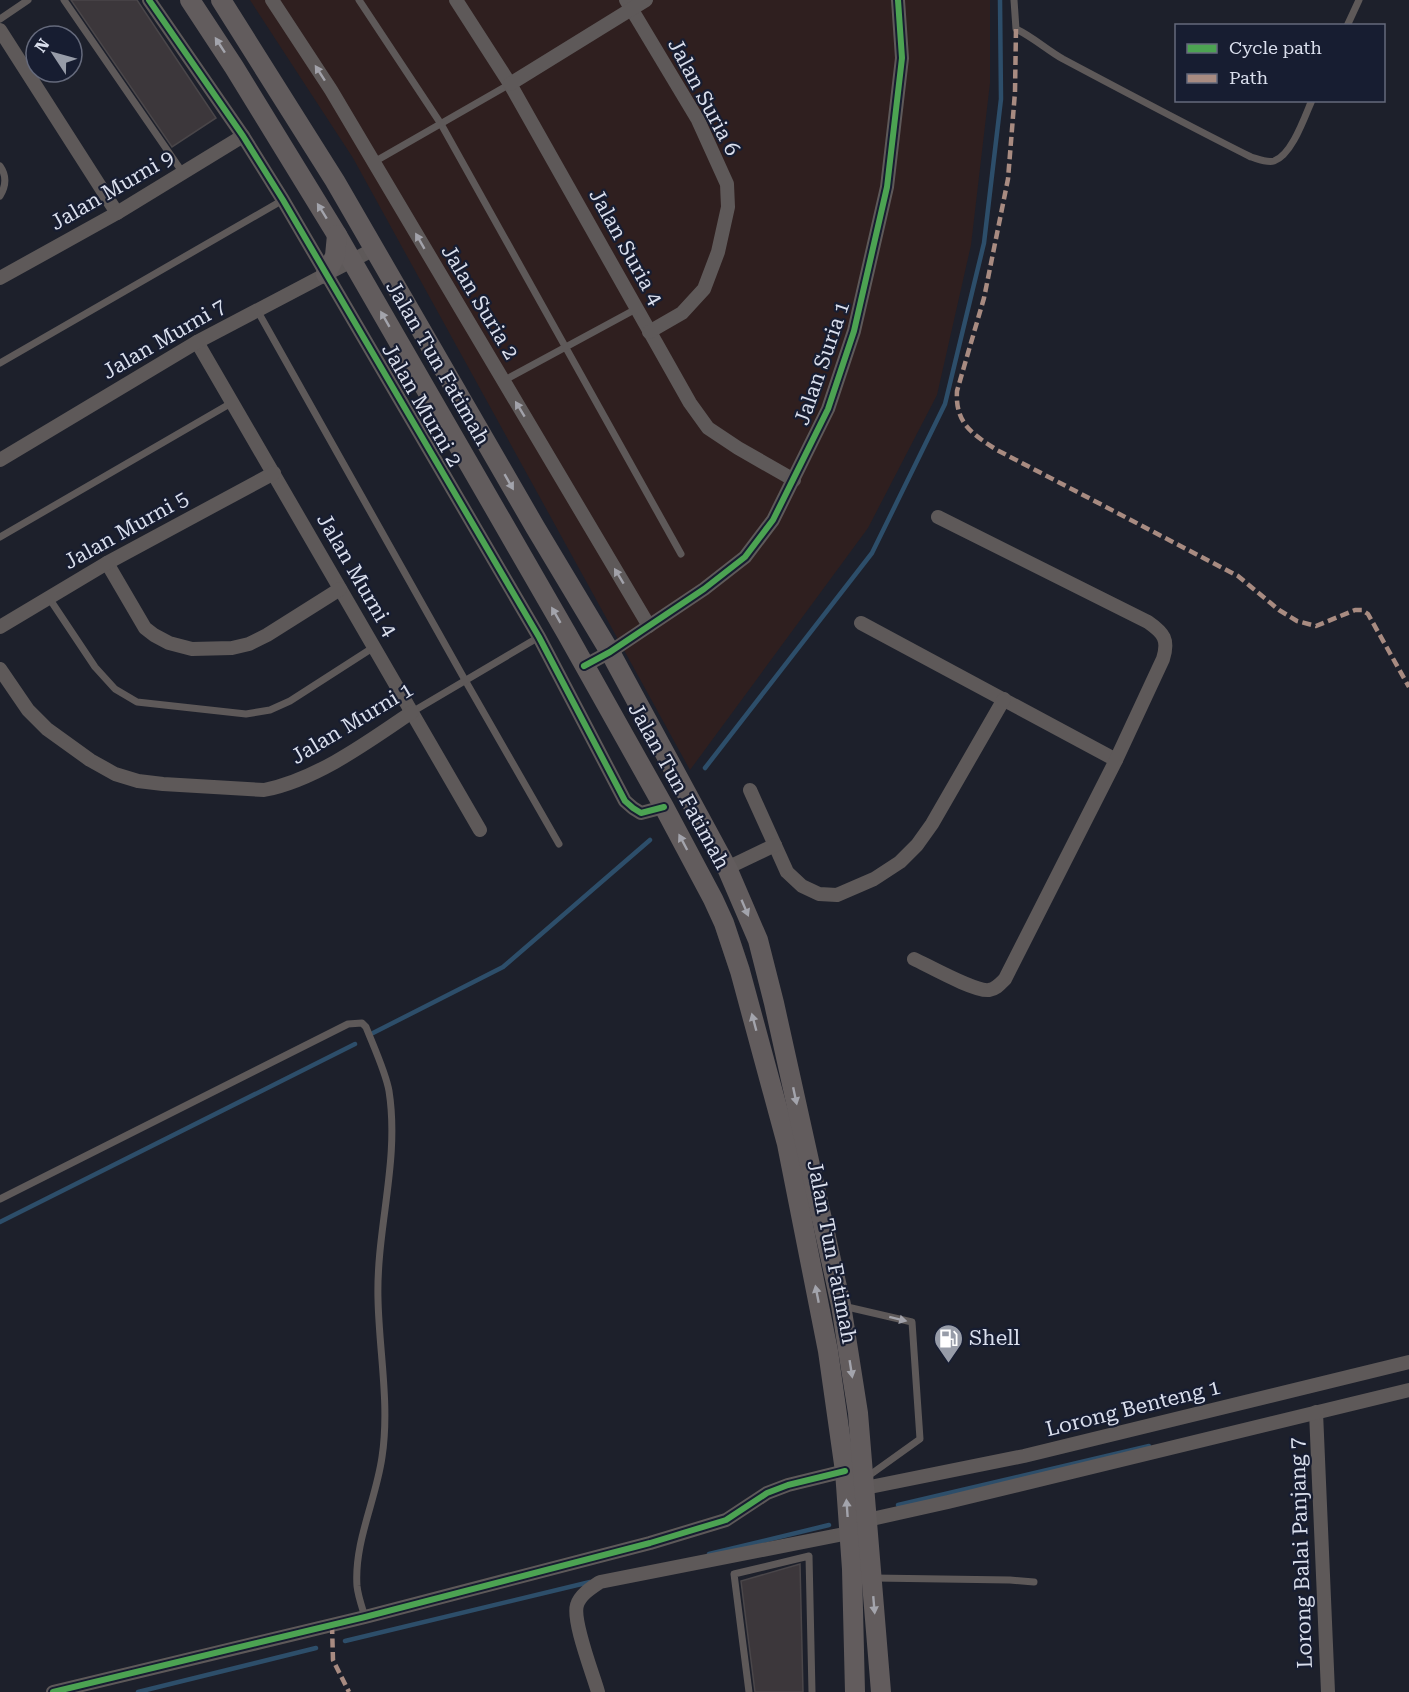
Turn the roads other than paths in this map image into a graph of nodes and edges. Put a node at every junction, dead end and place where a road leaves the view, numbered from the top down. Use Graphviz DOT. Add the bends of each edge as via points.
graph roads {
  1 [pos="27,0"];
  2 [pos="64,0"];
  3 [pos="148,0"];
  4 [pos="190,0"];
  5 [pos="221,0"];
  6 [pos="272,0"];
  7 [pos="359,0"];
  8 [pos="456,0"];
  9 [pos="646,0"];
  10 [pos="897,0"];
  11 [pos="1014,0"];
  12 [pos="1359,0"];
  13 [pos="629,4"];
  14 [pos="0,19"];
  15 [pos="1348,24"];
  16 [pos="0,30"];
  17 [pos="510,84"];
  18 [pos="1311,102"];
  19 [pos="441,124"];
  20 [pos="243,136"];
  21 [pos="374,162"];
  22 [pos="0,166"];
  23 [pos="183,173"];
  24 [pos="0,196"];
  25 [pos="283,200"];
  26 [pos="117,213"];
  27 [pos="337,235"];
  28 [pos="374,249"];
  29 [pos="352,261"];
  30 [pos="326,274"];
  31 [pos="0,278"];
  32 [pos="636,309"];
  33 [pos="257,310"];
  34 [pos="649,332"];
  35 [pos="197,342"];
  36 [pos="566,346"];
  37 [pos="0,363"];
  38 [pos="503,381"];
  39 [pos="233,402"];
  40 [pos="0,460"];
  41 [pos="273,473"];
  42 [pos="794,480"];
  43 [pos="938,517"];
  44 [pos="0,537"];
  45 [pos="681,554"];
  46 [pos="107,563"];
  47 [pos="340,589"];
  48 [pos="49,598"];
  49 [pos="861,623"];
  50 [pos="649,626"];
  51 [pos="0,627"];
  52 [pos="539,637"];
  53 [pos="374,647"];
  54 [pos="610,652"];
  55 [pos="584,666"];
  56 [pos="0,669"];
  57 [pos="465,680"];
  58 [pos="1004,699"];
  59 [pos="412,712"];
  60 [pos="1116,760"];
  61 [pos="750,790"];
  62 [pos="664,807"];
  63 [pos="480,830"];
  64 [pos="559,844"];
  65 [pos="775,845"];
  66 [pos="727,868"];
  67 [pos="914,959"];
  68 [pos="0,1199"];
  69 [pos="841,1305"];
  70 [pos="1409,1362"];
  71 [pos="1409,1389"];
  72 [pos="1316,1412"];
  73 [pos="844,1471"];
  74 [pos="864,1484"];
  75 [pos="867,1520"];
  76 [pos="849,1533"];
  77 [pos="872,1578"];
  78 [pos="1034,1582"];
  79 [pos="365,1617"];
  80 [pos="53,1692"];
  81 [pos="598,1692"];
  82 [pos="749,1692"];
  83 [pos="812,1692"];
  84 [pos="855,1692"];
  85 [pos="881,1692"];
  86 [pos="1328,1692"];
  1 -- 14 [label="lane"];
  2 -- 23 [label="lane"];
  3 -- 20 [label="street, Jalan Murni 2"];
  27 -- 4 [label="main road, Jalan Tun Fatimah, one-way"];
  5 -- 28 [label="main road, Jalan Tun Fatimah"];
  21 -- 6 [label="street, Jalan Suria 2, one-way"];
  7 -- 19 [label="lane"];
  8 -- 17 [label="street, Jalan Suria 4"];
  9 -- 13 [label="street"];
  10 -- 42 [label="street, Jalan Suria 1" via="902,58 887,188 854,331 828,409"];
  11 -- 18 [label="lane" via="1016,29 1056,55 1251,157 1274,161 1283,155"];
  12 -- 15 [label="lane"];
  13 -- 17 [label="street"];
  13 -- 34 [label="street, Jalan Suria 6" via="698,120 727,184 728,207 718,252 704,289 682,313"];
  16 -- 26 [label="street"];
  17 -- 19 [label="lane"];
  17 -- 32 [label="street, Jalan Suria 4"];
  19 -- 21 [label="lane"];
  19 -- 36 [label="lane"];
  20 -- 23 [label="street, Jalan Murni 9"];
  20 -- 25 [label="street, Jalan Murni 2"];
  38 -- 21 [label="street, Jalan Suria 2, one-way"];
  22 -- 24 [label="lane" via="5,187"];
  23 -- 26 [label="street, Jalan Murni 9"];
  25 -- 30 [label="street, Jalan Murni 2"];
  25 -- 37 [label="lane"];
  26 -- 31 [label="street, Jalan Murni 9"];
  27 -- 29 [label="main road, Jalan Tun Fatimah"];
  27 -- 30 [label="main road" via="335,256"];
  28 -- 29 [label="street, Jalan Murni 7"];
  28 -- 54 [label="main road, Jalan Tun Fatimah, one-way"];
  29 -- 30 [label="street, Jalan Murni 7"];
  55 -- 29 [label="main road, Jalan Tun Fatimah, one-way"];
  30 -- 33 [label="street, Jalan Murni 7"];
  30 -- 52 [label="street, Jalan Murni 2"];
  32 -- 34 [label="street, Jalan Suria 4"];
  32 -- 36 [label="lane"];
  33 -- 35 [label="street, Jalan Murni 7"];
  33 -- 57 [label="lane"];
  34 -- 42 [label="street, Jalan Suria 4" via="708,428"];
  35 -- 39 [label="street, Jalan Murni 4"];
  35 -- 40 [label="street, Jalan Murni 7"];
  36 -- 38 [label="lane"];
  36 -- 45 [label="lane"];
  50 -- 38 [label="street, Jalan Suria 2, one-way"];
  39 -- 41 [label="street, Jalan Murni 4"];
  39 -- 44 [label="lane"];
  41 -- 46 [label="street, Jalan Murni 5"];
  41 -- 47 [label="street, Jalan Murni 4"];
  42 -- 50 [label="street, Jalan Suria 1" via="773,520 745,557"];
  43 -- 60 [label="street" via="1158,628 1167,648"];
  46 -- 47 [label="street" via="145,628 170,643 192,649 249,644"];
  46 -- 48 [label="street, Jalan Murni 5"];
  47 -- 53 [label="street, Jalan Murni 4"];
  48 -- 51 [label="street, Jalan Murni 5"];
  48 -- 53 [label="lane" via="94,667 115,689 137,702 246,714 270,710"];
  49 -- 58 [label="street"];
  50 -- 54 [label="street, Jalan Suria 1"];
  52 -- 57 [label="lane, Jalan Murni 1"];
  52 -- 62 [label="street, Jalan Murni 2" via="625,801 641,813"];
  53 -- 59 [label="street, Jalan Murni 4"];
  54 -- 55 [label="street, Jalan Suria 1"];
  54 -- 66 [label="main road, Jalan Tun Fatimah"];
  55 -- 62 [label="main road, Jalan Tun Fatimah"];
  56 -- 59 [label="street, Jalan Murni 1" via="28,710 90,760 115,774 163,784 264,790 280,787 351,753"];
  57 -- 59 [label="lane, Jalan Murni 1"];
  57 -- 64 [label="lane"];
  58 -- 60 [label="street"];
  58 -- 65 [label="street" via="932,825 900,862 874,879 837,895 819,894 802,886 788,872"];
  59 -- 63 [label="street, Jalan Murni 4"];
  60 -- 67 [label="street" via="1005,979 997,987 976,988"];
  61 -- 65 [label="street"];
  73 -- 62 [label="main road, Jalan Tun Fatimah, one-way" via="828,1351 787,1144 724,923"];
  65 -- 66 [label="street"];
  66 -- 69 [label="main road, Jalan Tun Fatimah, one-way" via="765,964"];
  68 -- 79 [label="lane" via="348,1024 362,1023 366,1027 389,1089 393,1150 379,1249 384,1435 357,1569 357,1588"];
  69 -- 74 [label="main road, Jalan Tun Fatimah, one-way" via="858,1413"];
  69 -- 74 [label="lane, one-way" via="912,1322 920,1439"];
  70 -- 74 [label="street, Lorong Benteng 1" via="1024,1455"];
  71 -- 72 [label="street"];
  72 -- 75 [label="street"];
  72 -- 86 [label="street, Lorong Balai Panjang 7"];
  76 -- 73 [label="main road, Jalan Tun Fatimah, one-way"];
  73 -- 79 [label="street" via="767,1493 726,1520"];
  74 -- 75 [label="main road, Jalan Tun Fatimah"];
  75 -- 77 [label="main road, Jalan Tun Fatimah"];
  76 -- 81 [label="street" via="600,1582 586,1591 577,1604 576,1618"];
  76 -- 84 [label="main road, Jalan Tun Fatimah"];
  77 -- 78 [label="lane"];
  77 -- 85 [label="main road, Jalan Tun Fatimah, one-way"];
  79 -- 80 [label="street"];
  82 -- 83 [label="lane" via="734,1574 809,1556"];
}
